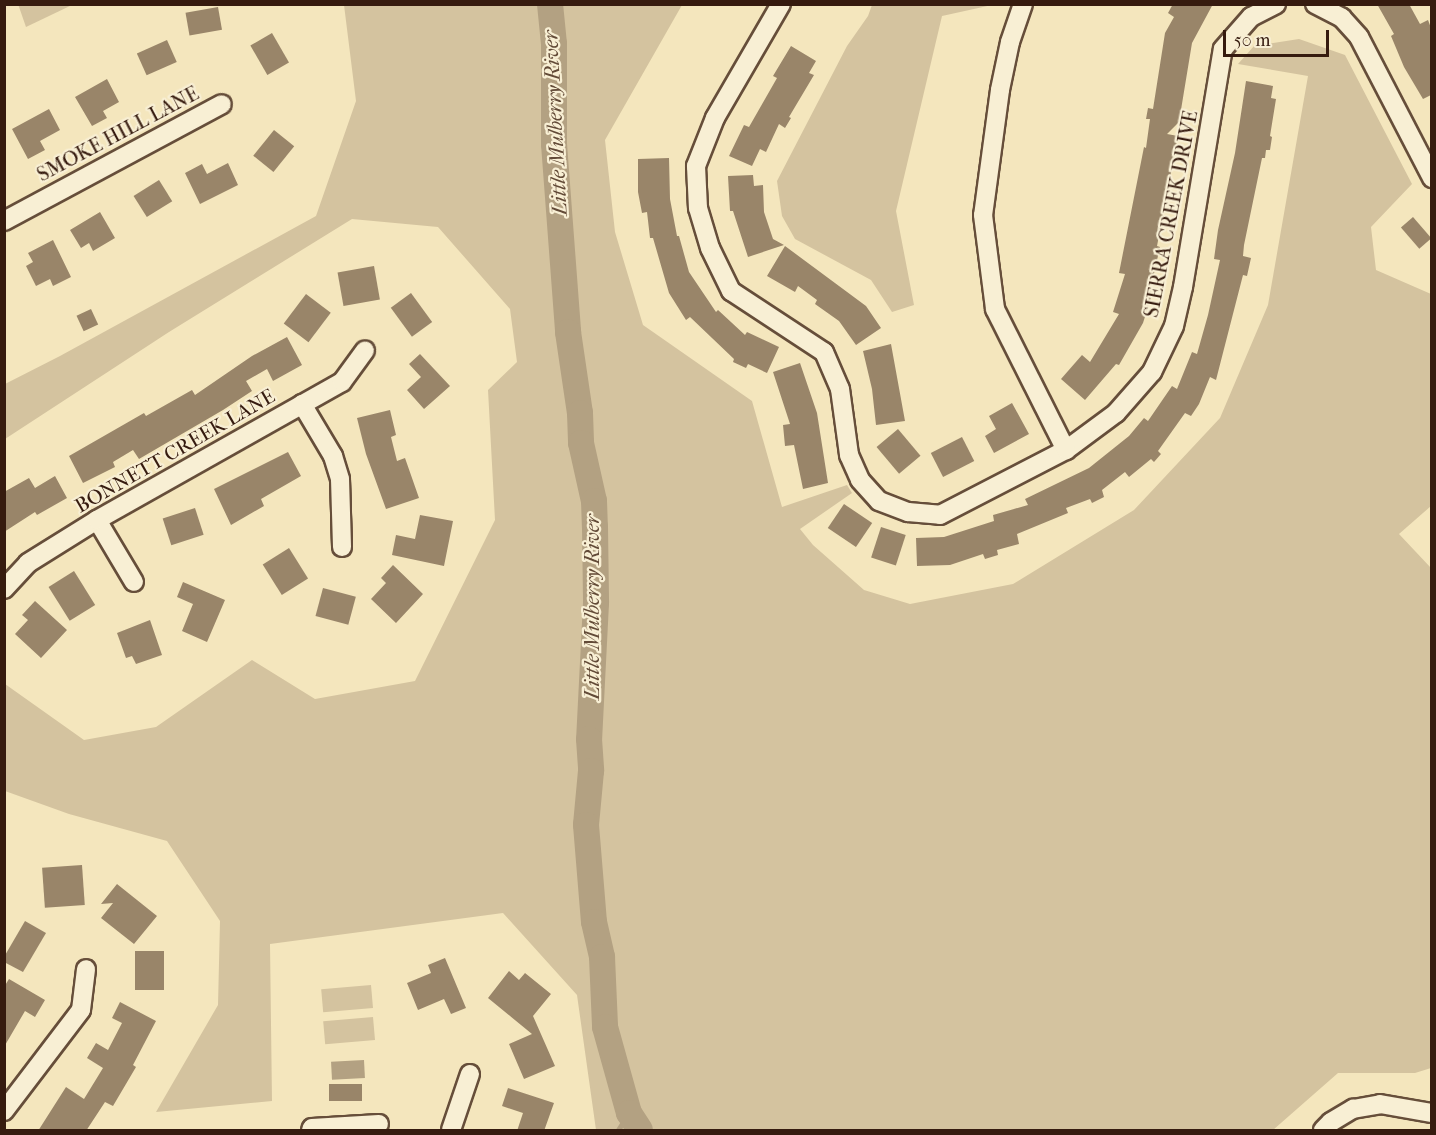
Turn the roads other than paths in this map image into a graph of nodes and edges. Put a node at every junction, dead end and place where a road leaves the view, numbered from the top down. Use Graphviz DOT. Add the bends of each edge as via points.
graph roads {
  1 [pos="781,4"];
  2 [pos="1023,4"];
  3 [pos="1276,4"];
  4 [pos="1315,4"];
  5 [pos="222,104"];
  6 [pos="1431,178"];
  7 [pos="4,221"];
  8 [pos="365,350"];
  9 [pos="302,404"];
  10 [pos="1066,450"];
  11 [pos="97,520"];
  12 [pos="342,547"];
  13 [pos="134,582"];
  14 [pos="4,589"];
  15 [pos="86,969"];
  16 [pos="470,1074"];
  17 [pos="4,1111"];
  18 [pos="1431,1113"];
  19 [pos="379,1124"];
  20 [pos="310,1131"];
  21 [pos="451,1131"];
  22 [pos="1323,1131"];
  1 -- 10 [label="street, SIERRA CREEK DRIVE" via="715,118 696,166 698,208 710,248 731,291 824,352 840,389 849,455 860,480 879,501 908,512 940,515"];
  2 -- 10 [label="street" via="1000,90 983,215 995,309"];
  3 -- 10 [label="street, SIERRA CREEK DRIVE" via="1251,17 1223,48 1174,326 1152,372 1116,413"];
  4 -- 6 [label="street" via="1342,18 1359,37"];
  5 -- 7 [label="street, SMOKE HILL LANE"];
  8 -- 9 [label="street, BONNETT CREEK LANE" via="342,382"];
  9 -- 11 [label="street, BONNETT CREEK LANE"];
  9 -- 12 [label="street" via="333,456 340,479"];
  11 -- 13 [label="street"];
  11 -- 14 [label="street, BONNETT CREEK LANE" via="28,563"];
  15 -- 17 [label="street" via="81,1010"];
  16 -- 21 [label="street"];
  18 -- 22 [label="street" via="1380,1104 1353,1109"];
  19 -- 20 [label="street"];
}
